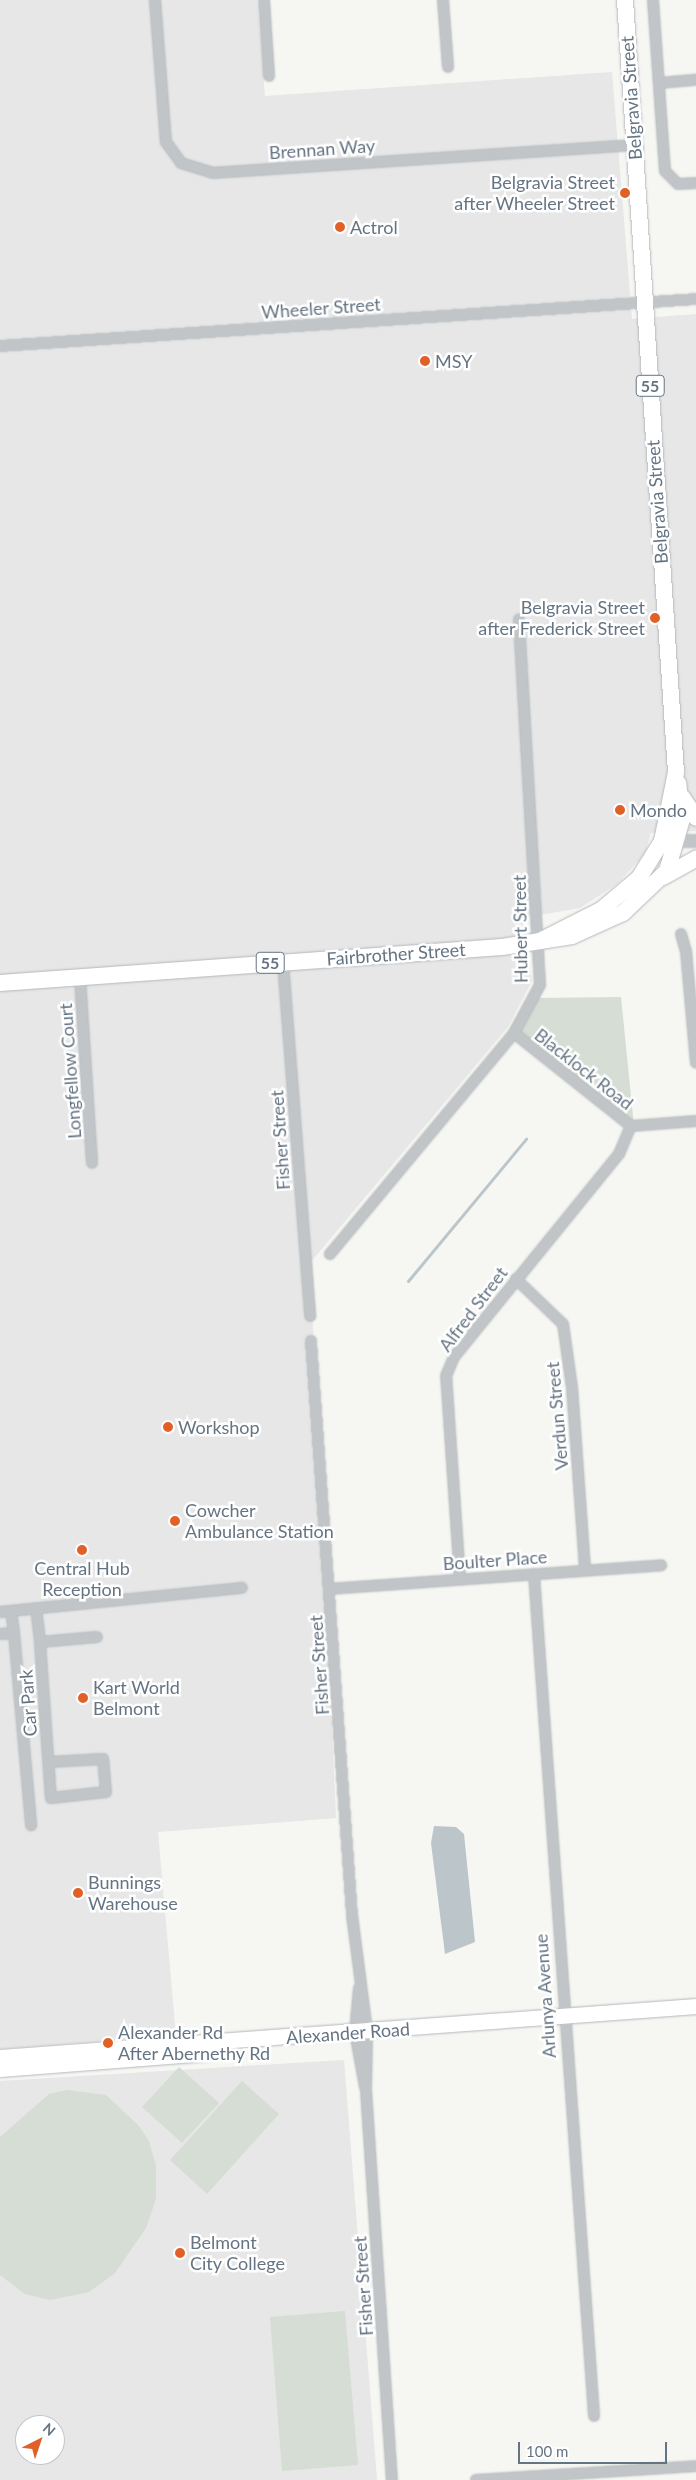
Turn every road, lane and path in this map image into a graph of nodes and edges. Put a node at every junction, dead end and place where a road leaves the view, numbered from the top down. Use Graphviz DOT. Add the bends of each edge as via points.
graph roads {
  1 [pos="155,0"];
  2 [pos="264,0"];
  3 [pos="443,0"];
  4 [pos="625,0"];
  5 [pos="653,0"];
  6 [pos="448,66"];
  7 [pos="270,76"];
  8 [pos="696,80"];
  9 [pos="659,83"];
  10 [pos="634,144"];
  11 [pos="696,183"];
  12 [pos="696,299"];
  13 [pos="644,302"];
  14 [pos="0,346"];
  15 [pos="519,620"];
  16 [pos="676,772"];
  17 [pos="680,793"];
  18 [pos="696,818"];
  19 [pos="662,841"];
  20 [pos="679,841"];
  21 [pos="696,841"];
  22 [pos="696,859"];
  23 [pos="662,877"];
  24 [pos="680,934"];
  25 [pos="540,941"];
  26 [pos="283,962"];
  27 [pos="80,977"];
  28 [pos="0,983"];
  29 [pos="514,1033"];
  30 [pos="696,1063"];
  31 [pos="696,1122"];
  32 [pos="631,1126"];
  33 [pos="92,1163"];
  34 [pos="330,1254"];
  35 [pos="516,1279"];
  36 [pos="310,1316"];
  37 [pos="311,1341"];
  38 [pos="661,1565"];
  39 [pos="585,1570"];
  40 [pos="534,1574"];
  41 [pos="460,1579"];
  42 [pos="242,1588"];
  43 [pos="330,1589"];
  44 [pos="36,1608"];
  45 [pos="11,1611"];
  46 [pos="0,1612"];
  47 [pos="0,1634"];
  48 [pos="14,1634"];
  49 [pos="97,1637"];
  50 [pos="40,1642"];
  51 [pos="49,1762"];
  52 [pos="31,1825"];
  53 [pos="696,2006"];
  54 [pos="696,2017"];
  55 [pos="563,2022"];
  56 [pos="361,2036"];
  57 [pos="0,2057"];
  58 [pos="0,2069"];
  59 [pos="594,2416"];
  60 [pos="696,2466"];
  61 [pos="600,2476"];
  62 [pos="392,2480"];
  63 [pos="476,2480"];
  1 -- 10 [label="street, Brennan Way" via="166,142 181,163 213,173"];
  2 -- 7 [label="street"];
  3 -- 6 [label="street"];
  4 -- 10 [label="main road, Belgravia Street / 55"];
  5 -- 9 [label="street"];
  8 -- 9 [label="street"];
  9 -- 11 [label="street" via="665,171 678,184"];
  10 -- 13 [label="main road, Belgravia Street / 55"];
  12 -- 13 [label="street, Wheeler Street"];
  13 -- 14 [label="street, Wheeler Street"];
  13 -- 16 [label="main road, Belgravia Street / 55"];
  15 -- 25 [label="street, Hubert Street"];
  16 -- 17 [label="main road, Fairbrother Street / 55"];
  16 -- 19 [label="main road, Belgravia Street / 55"];
  17 -- 18 [label="main road"];
  17 -- 20 [label="main road, Fairbrother Street / 55"];
  19 -- 20 [label="street"];
  19 -- 25 [label="main road, Belgravia Street / 55" via="640,878 621,896"];
  20 -- 21 [label="street"];
  20 -- 23 [label="main road, Fairbrother Street / 55"];
  22 -- 23 [label="main road"];
  23 -- 25 [label="main road, Fairbrother Street / 55" via="637,903 596,927"];
  24 -- 30 [label="street" via="686,951"];
  25 -- 26 [label="main road, Fairbrother Street / 55"];
  25 -- 29 [label="street, Hubert Street" via="540,985"];
  26 -- 27 [label="main road, Fairbrother Street / 55"];
  26 -- 36 [label="street, Fisher Street"];
  27 -- 28 [label="main road, Fairbrother Street / 55"];
  27 -- 33 [label="street, Longfellow Court"];
  29 -- 32 [label="street, Blacklock Road"];
  29 -- 34 [label="street, Hubert Street"];
  31 -- 32 [label="street, Blacklock Road"];
  32 -- 35 [label="street, Alfred Street" via="619,1154"];
  35 -- 39 [label="street, Verdun Street" via="563,1324 572,1387"];
  35 -- 41 [label="street, Alfred Street" via="454,1357 446,1376"];
  37 -- 43 [label="street, Fisher Street"];
  38 -- 39 [label="street, Boulter Place"];
  39 -- 40 [label="street, Boulter Place"];
  40 -- 41 [label="street, Boulter Place"];
  40 -- 55 [label="street, Arlunya Avenue"];
  41 -- 43 [label="street, Boulter Place"];
  42 -- 44 [label="street"];
  43 -- 56 [label="street, Fisher Street"];
  44 -- 45 [label="street"];
  44 -- 50 [label="street, Car Park"];
  45 -- 46 [label="street"];
  45 -- 48 [label="street"];
  47 -- 48 [label="street"];
  48 -- 52 [label="street"];
  49 -- 50 [label="street"];
  50 -- 51 [label="street, Car Park"];
  51 -- 51 [label="street, Car Park" via="51,1798 106,1792 103,1759"];
  53 -- 55 [label="main road, Alexander Road"];
  54 -- 55 [label="main road, Alexander Road"];
  55 -- 56 [label="main road, Alexander Road"];
  55 -- 59 [label="street, Arlunya Avenue"];
  56 -- 57 [label="main road, Alexander Road"];
  56 -- 58 [label="main road, Alexander Road"];
  56 -- 62 [label="street, Fisher Street"];
  60 -- 61 [label="street"];
  61 -- 63 [label="street"];
}
